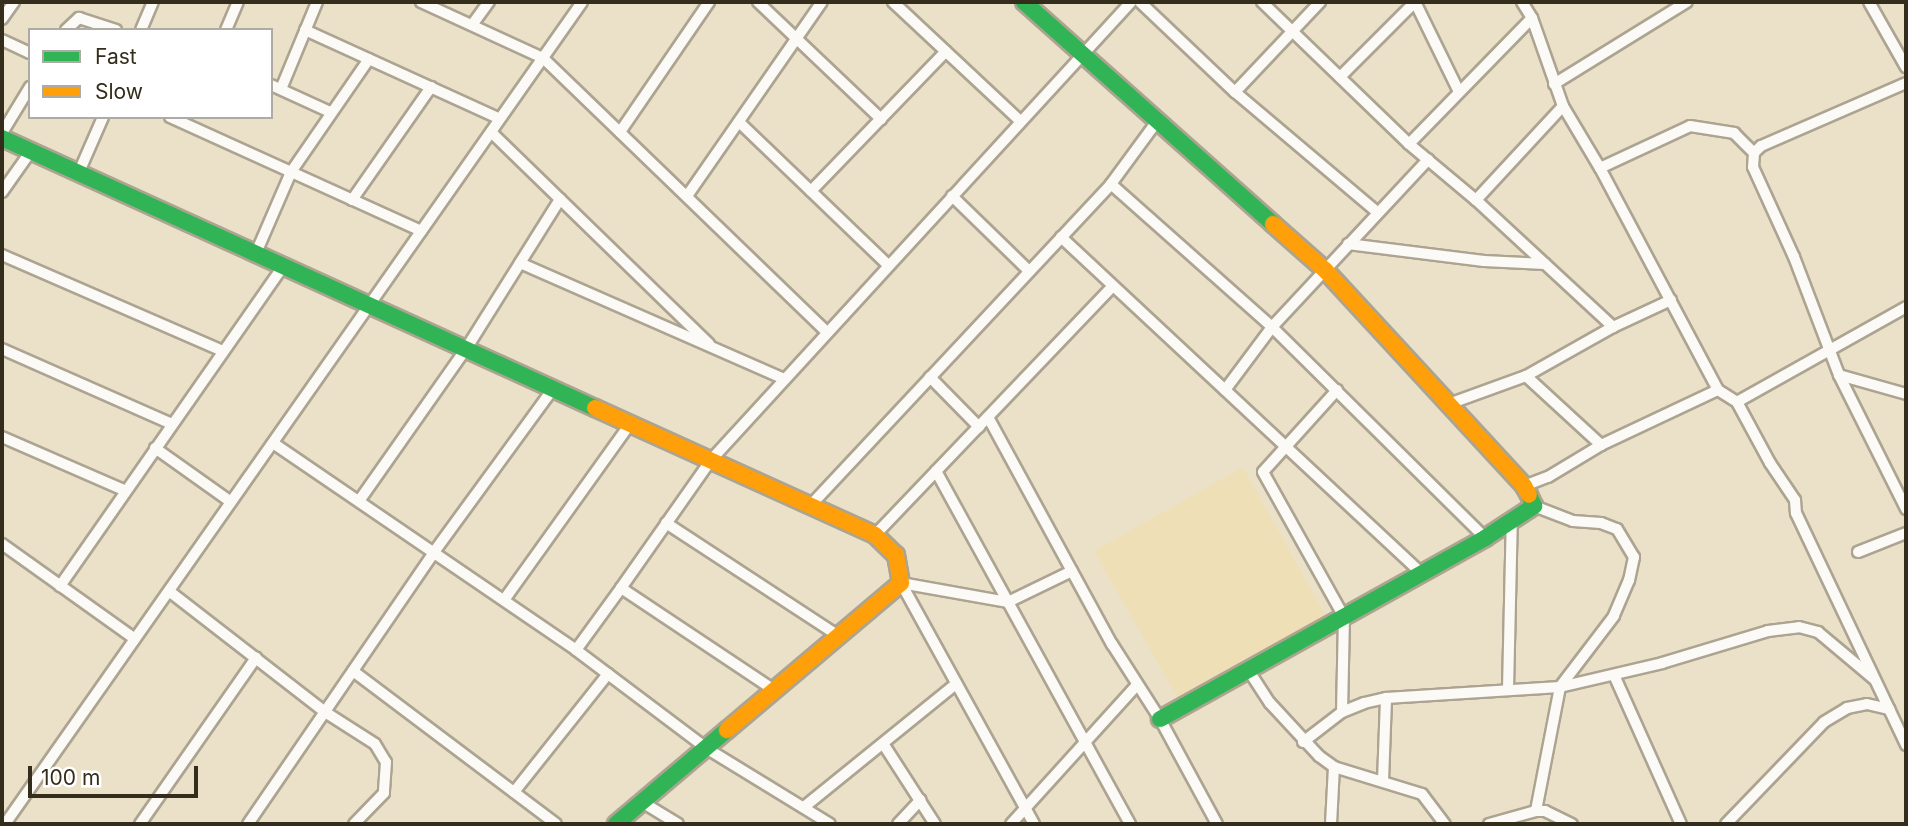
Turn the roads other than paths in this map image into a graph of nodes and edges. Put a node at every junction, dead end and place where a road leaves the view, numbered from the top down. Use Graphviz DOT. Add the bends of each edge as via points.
graph roads {
  1 [pos="14,2"];
  2 [pos="153,2"];
  3 [pos="238,2"];
  4 [pos="317,2"];
  5 [pos="421,2"];
  6 [pos="489,2"];
  7 [pos="582,2"];
  8 [pos="709,2"];
  9 [pos="758,2"];
  10 [pos="822,2"];
  11 [pos="893,2"];
  12 [pos="1024,2"];
  13 [pos="1131,2"];
  14 [pos="1140,2"];
  15 [pos="1262,2"];
  16 [pos="1320,2"];
  17 [pos="1415,2"];
  18 [pos="1522,2"];
  19 [pos="1687,2"];
  20 [pos="1869,2"];
  21 [pos="1532,18"];
  22 [pos="2,19"];
  23 [pos="472,25"];
  24 [pos="68,28"];
  25 [pos="110,28"];
  26 [pos="145,28"];
  27 [pos="227,28"];
  28 [pos="305,30"];
  29 [pos="1292,31"];
  30 [pos="796,38"];
  31 [pos="2,40"];
  32 [pos="946,51"];
  33 [pos="28,53"];
  34 [pos="1080,55"];
  35 [pos="543,58"];
  36 [pos="369,59"];
  37 [pos="1906,67"];
  38 [pos="1340,77"];
  39 [pos="1906,83"];
  40 [pos="1554,84"];
  41 [pos="276,87"];
  42 [pos="431,87"];
  43 [pos="28,90"];
  44 [pos="1235,92"];
  45 [pos="1460,92"];
  46 [pos="1563,106"];
  47 [pos="330,112"];
  48 [pos="102,119"];
  49 [pos="174,119"];
  50 [pos="500,119"];
  51 [pos="881,119"];
  52 [pos="1158,120"];
  53 [pos="1020,121"];
  54 [pos="739,122"];
  55 [pos="491,132"];
  56 [pos="620,132"];
  57 [pos="2,135"];
  58 [pos="1409,144"];
  59 [pos="31,151"];
  60 [pos="1754,153"];
  61 [pos="1428,160"];
  62 [pos="1600,168"];
  63 [pos="291,172"];
  64 [pos="79,173"];
  65 [pos="1111,184"];
  66 [pos="811,191"];
  67 [pos="2,192"];
  68 [pos="952,195"];
  69 [pos="687,197"];
  70 [pos="352,200"];
  71 [pos="561,200"];
  72 [pos="1476,200"];
  73 [pos="1377,212"];
  74 [pos="421,231"];
  75 [pos="1061,237"];
  76 [pos="1348,244"];
  77 [pos="256,253"];
  78 [pos="2,256"];
  79 [pos="520,263"];
  80 [pos="1545,264"];
  81 [pos="888,265"];
  82 [pos="283,266"];
  83 [pos="1325,270"];
  84 [pos="1029,271"];
  85 [pos="1113,286"];
  86 [pos="1671,300"];
  87 [pos="370,305"];
  88 [pos="1906,307"];
  89 [pos="1272,327"];
  90 [pos="1613,327"];
  91 [pos="827,332"];
  92 [pos="709,344"];
  93 [pos="2,349"];
  94 [pos="466,349"];
  95 [pos="1829,349"];
  96 [pos="223,351"];
  97 [pos="1839,375"];
  98 [pos="1526,376"];
  99 [pos="930,377"];
  100 [pos="785,379"];
  101 [pos="553,389"];
  102 [pos="1225,390"];
  103 [pos="1337,390"];
  104 [pos="1718,390"];
  105 [pos="1906,394"];
  106 [pos="1737,402"];
  107 [pos="1446,405"];
  108 [pos="988,417"];
  109 [pos="172,424"];
  110 [pos="630,424"];
  111 [pos="979,427"];
  112 [pos="2,437"];
  113 [pos="273,443"];
  114 [pos="1601,445"];
  115 [pos="1287,446"];
  116 [pos="155,449"];
  117 [pos="711,460"];
  118 [pos="936,471"];
  119 [pos="1524,486"];
  120 [pos="126,491"];
  121 [pos="359,501"];
  122 [pos="231,502"];
  123 [pos="810,506"];
  124 [pos="1534,506"];
  125 [pos="1906,509"];
  126 [pos="1512,519"];
  127 [pos="666,523"];
  128 [pos="1906,533"];
  129 [pos="875,535"];
  130 [pos="1485,538"];
  131 [pos="2,544"];
  132 [pos="434,552"];
  133 [pos="1858,552"];
  134 [pos="1072,571"];
  135 [pos="1421,573"];
  136 [pos="901,583"];
  137 [pos="60,586"];
  138 [pos="621,588"];
  139 [pos="169,591"];
  140 [pos="504,600"];
  141 [pos="1008,602"];
  142 [pos="1344,617"];
  143 [pos="839,636"];
  144 [pos="135,639"];
  145 [pos="576,650"];
  146 [pos="256,658"];
  147 [pos="353,671"];
  148 [pos="1249,671"];
  149 [pos="608,674"];
  150 [pos="1614,674"];
  151 [pos="1877,682"];
  152 [pos="956,684"];
  153 [pos="1137,685"];
  154 [pos="1560,687"];
  155 [pos="1508,689"];
  156 [pos="774,690"];
  157 [pos="1386,698"];
  158 [pos="1889,709"];
  159 [pos="325,712"];
  160 [pos="1342,712"];
  161 [pos="1160,719"];
  162 [pos="1303,741"];
  163 [pos="1085,742"];
  164 [pos="884,745"];
  165 [pos="1906,745"];
  166 [pos="706,748"];
  167 [pos="1335,767"];
  168 [pos="1383,781"];
  169 [pos="514,792"];
  170 [pos="920,800"];
  171 [pos="642,802"];
  172 [pos="804,807"];
  173 [pos="1025,809"];
  174 [pos="1536,811"];
  175 [pos="5,824"];
  176 [pos="140,824"];
  177 [pos="248,824"];
  178 [pos="354,824"];
  179 [pos="556,824"];
  180 [pos="616,824"];
  181 [pos="678,824"];
  182 [pos="830,824"];
  183 [pos="898,824"];
  184 [pos="936,824"];
  185 [pos="1012,824"];
  186 [pos="1034,824"];
  187 [pos="1130,824"];
  188 [pos="1217,824"];
  189 [pos="1331,824"];
  190 [pos="1445,824"];
  191 [pos="1489,824"];
  192 [pos="1572,824"];
  193 [pos="1681,824"];
  194 [pos="1726,824"];
  1 -- 22 [label="street"];
  2 -- 26 [label="street"];
  3 -- 27 [label="street"];
  4 -- 28 [label="street"];
  5 -- 23 [label="street"];
  6 -- 23 [label="street"];
  7 -- 35 [label="street"];
  8 -- 56 [label="street"];
  9 -- 30 [label="street"];
  10 -- 30 [label="street"];
  11 -- 32 [label="street"];
  12 -- 34 [label="street"];
  13 -- 34 [label="street"];
  14 -- 44 [label="street"];
  15 -- 29 [label="street"];
  16 -- 29 [label="street"];
  17 -- 38 [label="street"];
  17 -- 45 [label="street"];
  18 -- 21 [label="street"];
  19 -- 40 [label="street"];
  20 -- 37 [label="street"];
  21 -- 40 [label="street"];
  21 -- 45 [label="street"];
  23 -- 35 [label="street"];
  24 -- 25 [label="street" via="79,18"];
  28 -- 36 [label="street"];
  28 -- 41 [label="street"];
  29 -- 38 [label="street"];
  29 -- 44 [label="street"];
  30 -- 51 [label="street"];
  30 -- 54 [label="street"];
  31 -- 33 [label="street"];
  32 -- 51 [label="street"];
  32 -- 53 [label="street"];
  34 -- 52 [label="street"];
  34 -- 53 [label="street"];
  35 -- 50 [label="street"];
  35 -- 56 [label="street"];
  36 -- 42 [label="street"];
  36 -- 47 [label="street"];
  38 -- 58 [label="street"];
  39 -- 60 [label="street"];
  40 -- 46 [label="street"];
  41 -- 47 [label="street"];
  42 -- 50 [label="street"];
  42 -- 70 [label="street"];
  43 -- 57 [label="street"];
  44 -- 73 [label="street"];
  45 -- 58 [label="street"];
  46 -- 62 [label="street"];
  46 -- 72 [label="street"];
  47 -- 63 [label="street"];
  48 -- 64 [label="street"];
  49 -- 63 [label="street"];
  50 -- 55 [label="street"];
  51 -- 66 [label="street"];
  52 -- 65 [label="street"];
  52 -- 83 [label="street"];
  53 -- 68 [label="street"];
  54 -- 66 [label="street"];
  54 -- 69 [label="street"];
  55 -- 71 [label="street"];
  55 -- 74 [label="street"];
  56 -- 69 [label="street"];
  57 -- 59 [label="street"];
  58 -- 61 [label="street"];
  59 -- 64 [label="street"];
  59 -- 67 [label="street"];
  60 -- 62 [label="street" via="1734,133 1690,126"];
  60 -- 95 [label="street" via="1757,179 1794,257"];
  61 -- 72 [label="street"];
  61 -- 73 [label="street"];
  62 -- 86 [label="street"];
  63 -- 70 [label="street"];
  63 -- 77 [label="street"];
  64 -- 77 [label="street"];
  65 -- 75 [label="street"];
  65 -- 89 [label="street"];
  66 -- 81 [label="street"];
  68 -- 81 [label="street"];
  68 -- 84 [label="street"];
  69 -- 91 [label="street"];
  70 -- 74 [label="street"];
  71 -- 79 [label="street"];
  71 -- 92 [label="street"];
  72 -- 80 [label="street"];
  73 -- 76 [label="street"];
  74 -- 87 [label="street"];
  75 -- 84 [label="street"];
  75 -- 85 [label="street"];
  76 -- 80 [label="street"];
  76 -- 83 [label="street"];
  77 -- 82 [label="street"];
  78 -- 96 [label="street"];
  79 -- 92 [label="street"];
  79 -- 94 [label="street"];
  80 -- 90 [label="street"];
  81 -- 91 [label="street"];
  82 -- 87 [label="street"];
  82 -- 96 [label="street"];
  83 -- 89 [label="street"];
  83 -- 107 [label="street"];
  84 -- 99 [label="street"];
  85 -- 102 [label="street"];
  85 -- 108 [label="street"];
  86 -- 90 [label="street"];
  86 -- 104 [label="street"];
  87 -- 94 [label="street"];
  87 -- 113 [label="street"];
  88 -- 95 [label="street"];
  89 -- 102 [label="street"];
  89 -- 103 [label="street"];
  90 -- 98 [label="street"];
  91 -- 100 [label="street"];
  92 -- 100 [label="street"];
  93 -- 109 [label="street"];
  94 -- 101 [label="street"];
  94 -- 121 [label="street"];
  95 -- 97 [label="street"];
  95 -- 106 [label="street"];
  96 -- 109 [label="street"];
  97 -- 105 [label="street"];
  97 -- 125 [label="street"];
  98 -- 107 [label="street"];
  98 -- 114 [label="street"];
  99 -- 111 [label="street"];
  99 -- 123 [label="street"];
  100 -- 117 [label="street"];
  101 -- 110 [label="street"];
  101 -- 132 [label="street"];
  102 -- 115 [label="street"];
  103 -- 115 [label="street"];
  103 -- 130 [label="street"];
  104 -- 106 [label="street"];
  104 -- 114 [label="street"];
  106 -- 151 [label="street" via="1795,500 1796,513"];
  107 -- 119 [label="street"];
  108 -- 111 [label="street"];
  108 -- 134 [label="street"];
  109 -- 116 [label="street"];
  110 -- 117 [label="street"];
  110 -- 140 [label="street"];
  111 -- 118 [label="street"];
  112 -- 120 [label="street"];
  113 -- 121 [label="street"];
  113 -- 122 [label="street"];
  114 -- 119 [label="street"];
  115 -- 135 [label="street"];
  115 -- 142 [label="street" via="1266,467 1264,478"];
  116 -- 120 [label="street"];
  116 -- 122 [label="street"];
  117 -- 123 [label="street"];
  117 -- 127 [label="street"];
  118 -- 129 [label="street"];
  118 -- 141 [label="street"];
  119 -- 124 [label="street"];
  120 -- 137 [label="street"];
  121 -- 132 [label="street"];
  122 -- 139 [label="street"];
  123 -- 129 [label="street"];
  124 -- 126 [label="street"];
  124 -- 154 [label="street" via="1573,521 1617,529 1634,557 1614,616"];
  126 -- 130 [label="street"];
  126 -- 155 [label="street"];
  127 -- 138 [label="street"];
  127 -- 143 [label="street"];
  128 -- 133 [label="street"];
  129 -- 136 [label="street" via="896,555"];
  130 -- 135 [label="street"];
  131 -- 137 [label="street"];
  132 -- 140 [label="street"];
  132 -- 147 [label="street"];
  134 -- 141 [label="street"];
  134 -- 153 [label="street"];
  135 -- 142 [label="street"];
  136 -- 141 [label="street"];
  136 -- 143 [label="street"];
  136 -- 152 [label="street"];
  137 -- 144 [label="street"];
  138 -- 145 [label="street"];
  138 -- 156 [label="street"];
  139 -- 144 [label="street"];
  139 -- 146 [label="street"];
  140 -- 145 [label="street"];
  141 -- 163 [label="street"];
  142 -- 148 [label="street"];
  142 -- 160 [label="street"];
  143 -- 156 [label="street"];
  144 -- 175 [label="street"];
  145 -- 149 [label="street"];
  146 -- 159 [label="street"];
  146 -- 176 [label="street"];
  147 -- 159 [label="street"];
  147 -- 169 [label="street"];
  148 -- 161 [label="street"];
  148 -- 162 [label="street" via="1270,704"];
  149 -- 166 [label="street"];
  149 -- 169 [label="street"];
  150 -- 151 [label="street" via="1769,631 1799,627 1828,639"];
  150 -- 154 [label="street"];
  150 -- 193 [label="street"];
  151 -- 158 [label="street"];
  152 -- 164 [label="street"];
  152 -- 173 [label="street"];
  153 -- 161 [label="street"];
  153 -- 163 [label="street"];
  154 -- 155 [label="street"];
  154 -- 174 [label="street"];
  155 -- 157 [label="street"];
  156 -- 166 [label="street"];
  157 -- 160 [label="street"];
  157 -- 168 [label="street"];
  158 -- 165 [label="street"];
  158 -- 194 [label="street" via="1867,704 1847,708 1825,722"];
  159 -- 177 [label="street"];
  159 -- 178 [label="street" via="375,744 386,762 384,793"];
  160 -- 162 [label="street"];
  161 -- 188 [label="street"];
  162 -- 167 [label="street"];
  163 -- 173 [label="street"];
  163 -- 187 [label="street"];
  164 -- 170 [label="street"];
  164 -- 172 [label="street"];
  166 -- 171 [label="street"];
  166 -- 172 [label="street"];
  167 -- 168 [label="street"];
  167 -- 189 [label="street"];
  168 -- 190 [label="street" via="1422,793"];
  169 -- 179 [label="street"];
  170 -- 183 [label="street"];
  170 -- 184 [label="street"];
  171 -- 180 [label="street"];
  171 -- 181 [label="street"];
  172 -- 182 [label="street"];
  173 -- 185 [label="street"];
  173 -- 186 [label="street"];
  174 -- 191 [label="street"];
  174 -- 192 [label="street"];
}
